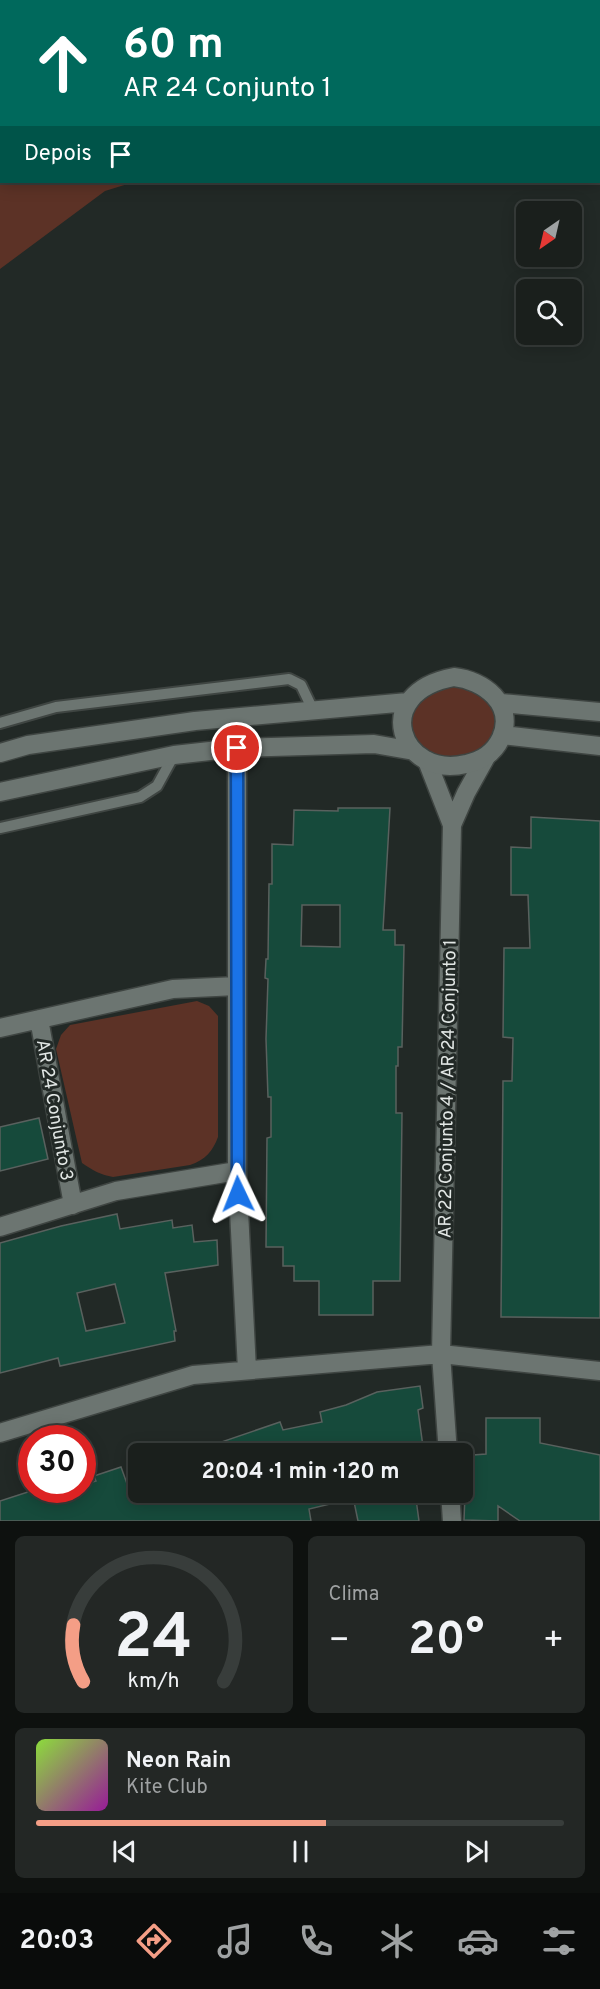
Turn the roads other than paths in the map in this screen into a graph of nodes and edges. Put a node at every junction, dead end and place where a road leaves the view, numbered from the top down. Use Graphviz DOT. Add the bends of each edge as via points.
graph roads {
  1 [pos="408,702"];
  2 [pos="501,703"];
  3 [pos="313,710"];
  4 [pos="600,712"];
  5 [pos="0,723"];
  6 [pos="502,735"];
  7 [pos="600,746"];
  8 [pos="237,748"];
  9 [pos="0,753"];
  10 [pos="174,755"];
  11 [pos="420,756"];
  12 [pos="486,757"];
  13 [pos="0,792"];
  14 [pos="452,825"];
  15 [pos="0,828"];
  16 [pos="237,986"];
  17 [pos="39,1019"];
  18 [pos="0,1028"];
  19 [pos="237,1172"];
  20 [pos="73,1204"];
  21 [pos="0,1227"];
  22 [pos="441,1354"];
  23 [pos="248,1370"];
  24 [pos="600,1371"];
  25 [pos="0,1433"];
  26 [pos="447,1443"];
  27 [pos="451,1503"];
  28 [pos="452,1521"];
  1 -- 2 [label="street" via="426,685 454,676 482,685"];
  1 -- 3 [label="street"];
  1 -- 11 [label="street" via="402,728"];
  2 -- 4 [label="street"];
  2 -- 6 [label="street"];
  3 -- 5 [label="lane" via="302,685 289,679 56,707"];
  3 -- 9 [label="street" via="195,721 28,745"];
  6 -- 7 [label="street"];
  6 -- 12 [label="street"];
  8 -- 10 [label="street"];
  8 -- 11 [label="street" via="374,744"];
  8 -- 16 [label="street"];
  10 -- 13 [label="street"];
  10 -- 15 [label="lane" via="157,786 140,797"];
  11 -- 12 [label="street" via="446,766 460,766"];
  11 -- 14 [label="street"];
  12 -- 14 [label="street"];
  14 -- 22 [label="street, AR 22 Conjunto 4 / AR 24 Conjunto 1"];
  16 -- 17 [label="street" via="173,989"];
  16 -- 19 [label="street"];
  17 -- 18 [label="street, AR 24 Conjunto 3"];
  17 -- 20 [label="street, AR 24 Conjunto 3"];
  19 -- 20 [label="street" via="116,1191"];
  19 -- 23 [label="street"];
  20 -- 21 [label="street"];
  22 -- 23 [label="street"];
  22 -- 24 [label="street"];
  22 -- 26 [label="street, AR 22 Conjunto 4 / AR 24 Conjunto 1"];
  23 -- 25 [label="street" via="193,1375"];
  27 -- 28 [label="street"];
}
